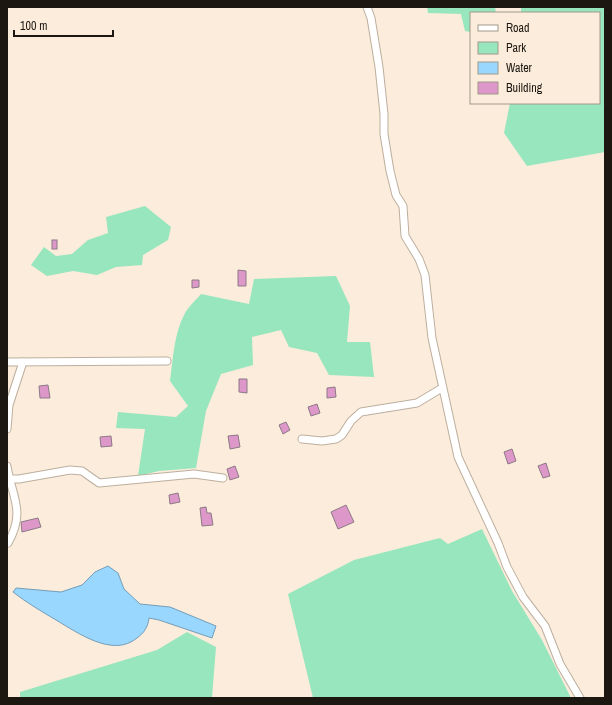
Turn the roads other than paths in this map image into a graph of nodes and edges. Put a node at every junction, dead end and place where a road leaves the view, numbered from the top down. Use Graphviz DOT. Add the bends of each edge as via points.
graph roads {
  1 [pos="367,7"];
  2 [pos="167,361"];
  3 [pos="7,362"];
  4 [pos="23,362"];
  5 [pos="442,388"];
  6 [pos="7,428"];
  7 [pos="302,439"];
  8 [pos="7,466"];
  9 [pos="223,478"];
  10 [pos="9,479"];
  11 [pos="8,543"];
  12 [pos="580,698"];
  1 -- 5 [label="street" via="379,67 384,134 390,171 396,195 403,206 405,236 425,275 432,338"];
  2 -- 4 [label="street"];
  3 -- 4 [label="street"];
  4 -- 6 [label="street" via="9,405"];
  5 -- 7 [label="street" via="417,402 361,412 336,439"];
  5 -- 12 [label="street" via="458,457 465,475 498,542 507,567 523,597 545,626 560,664"];
  8 -- 10 [label="street"];
  9 -- 10 [label="street" via="194,474 99,483 82,471 70,470"];
  10 -- 11 [label="street" via="19,515 16,529"];
}
